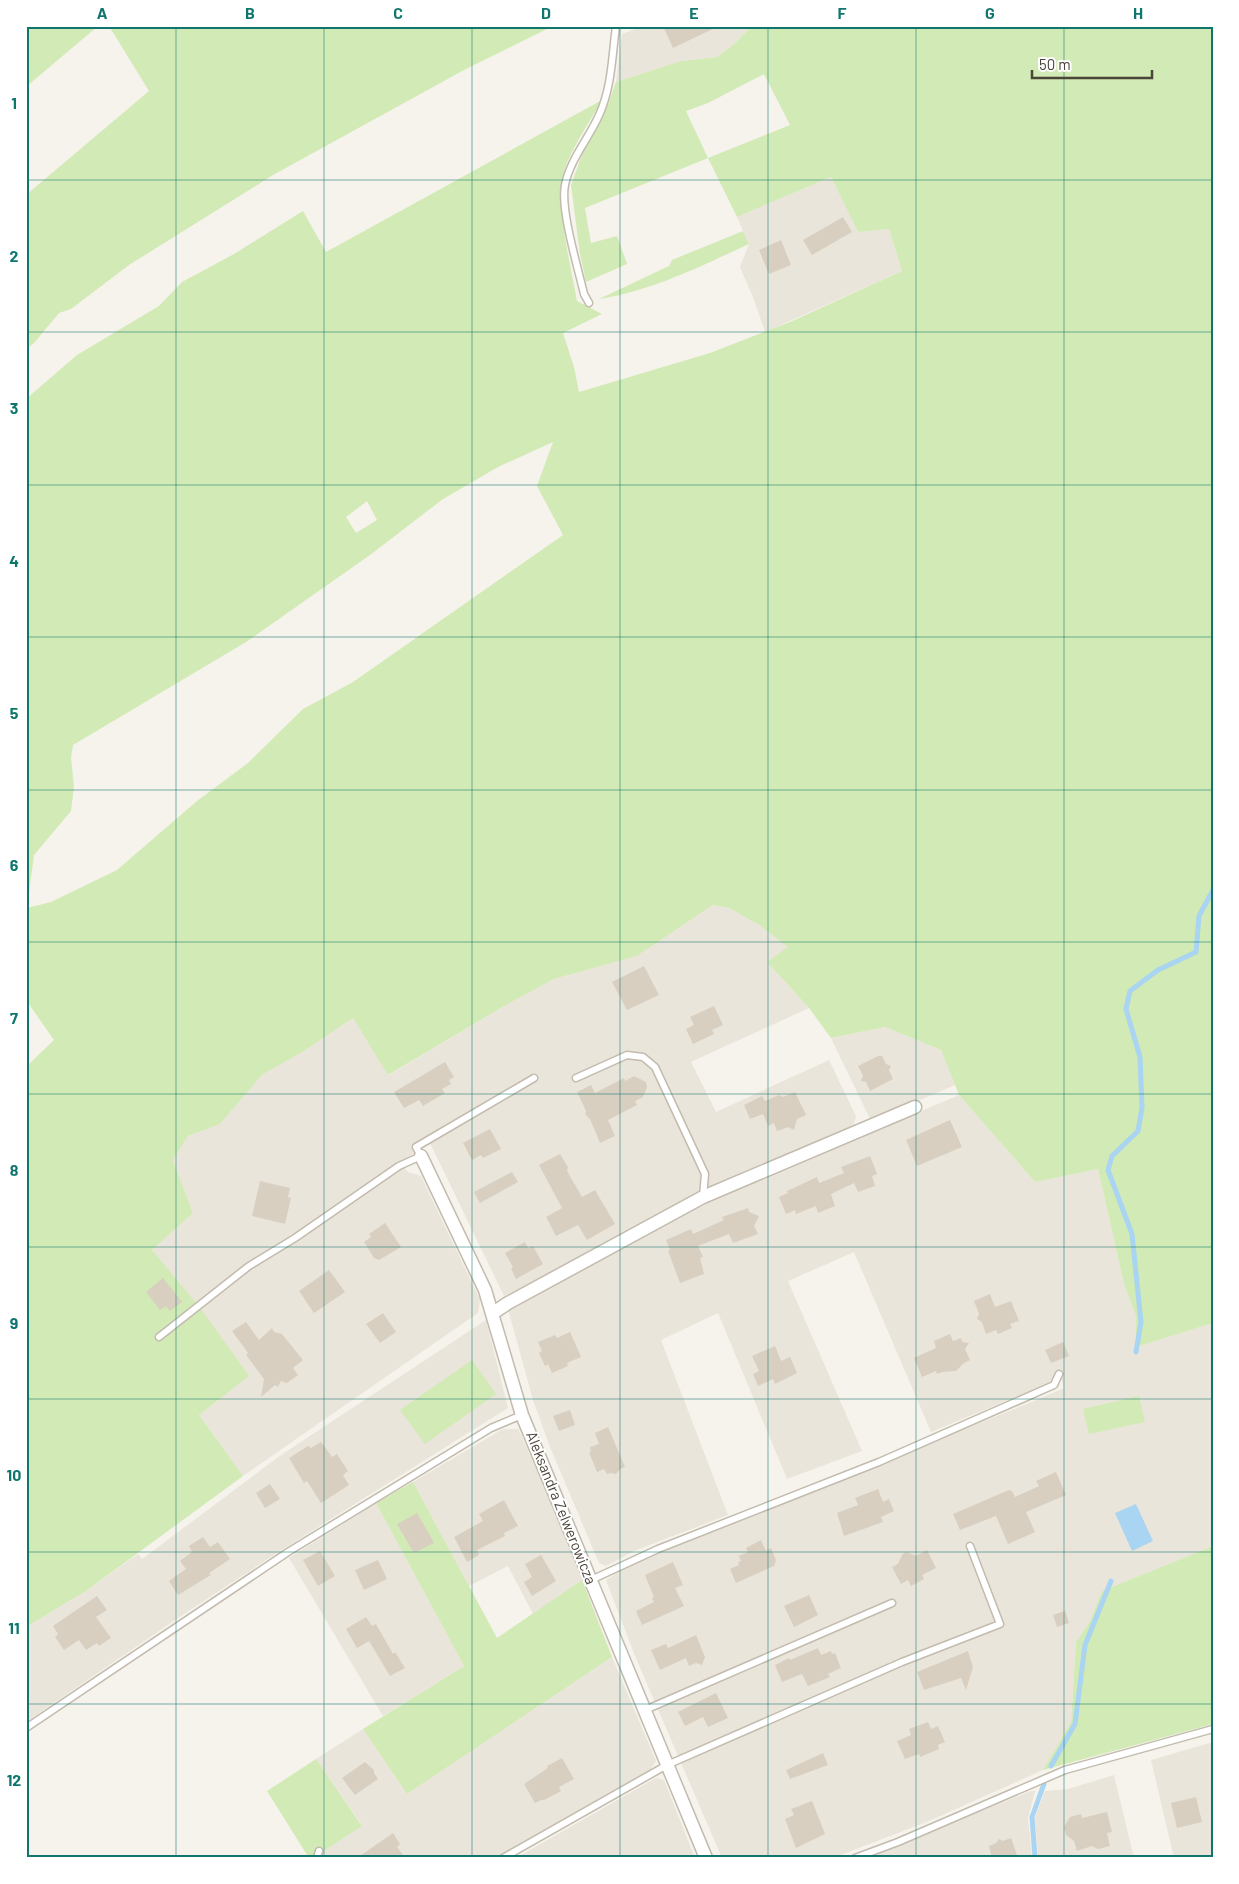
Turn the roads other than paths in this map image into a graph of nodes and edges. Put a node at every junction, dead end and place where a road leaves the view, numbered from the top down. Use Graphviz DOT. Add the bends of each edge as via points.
graph roads {
  1 [pos="616,26"];
  2 [pos="589,303"];
  3 [pos="534,1078"];
  4 [pos="576,1078"];
  5 [pos="916,1108"];
  6 [pos="421,1156"];
  7 [pos="703,1197"];
  8 [pos="492,1313"];
  9 [pos="158,1337"];
  10 [pos="1059,1374"];
  11 [pos="522,1415"];
  12 [pos="970,1546"];
  13 [pos="591,1580"];
  14 [pos="892,1602"];
  15 [pos="644,1710"];
  16 [pos="26,1728"];
  17 [pos="1213,1729"];
  18 [pos="667,1765"];
  19 [pos="504,1858"];
  20 [pos="706,1858"];
  21 [pos="855,1858"];
  1 -- 2 [label="lane" via="606,98 564,186 565,207 584,294"];
  3 -- 6 [label="lane" via="416,1147"];
  4 -- 7 [label="lane" via="627,1055 643,1057 654,1067 705,1174"];
  5 -- 7 [label="street"];
  6 -- 8 [label="street, Aleksandra Zelwerowicza"];
  6 -- 9 [label="lane" via="399,1166 296,1238 249,1266"];
  7 -- 8 [label="street"];
  8 -- 11 [label="street, Aleksandra Zelwerowicza"];
  10 -- 13 [label="lane" via="1054,1385 879,1462 658,1549"];
  11 -- 13 [label="street, Aleksandra Zelwerowicza"];
  11 -- 16 [label="lane" via="491,1428 288,1552"];
  12 -- 18 [label="lane" via="1000,1624 902,1662"];
  13 -- 15 [label="street, Aleksandra Zelwerowicza"];
  14 -- 15 [label="lane"];
  15 -- 18 [label="street, Aleksandra Zelwerowicza"];
  17 -- 21 [label="lane" via="1066,1770"];
  18 -- 19 [label="lane"];
  18 -- 20 [label="street, Aleksandra Zelwerowicza"];
}
